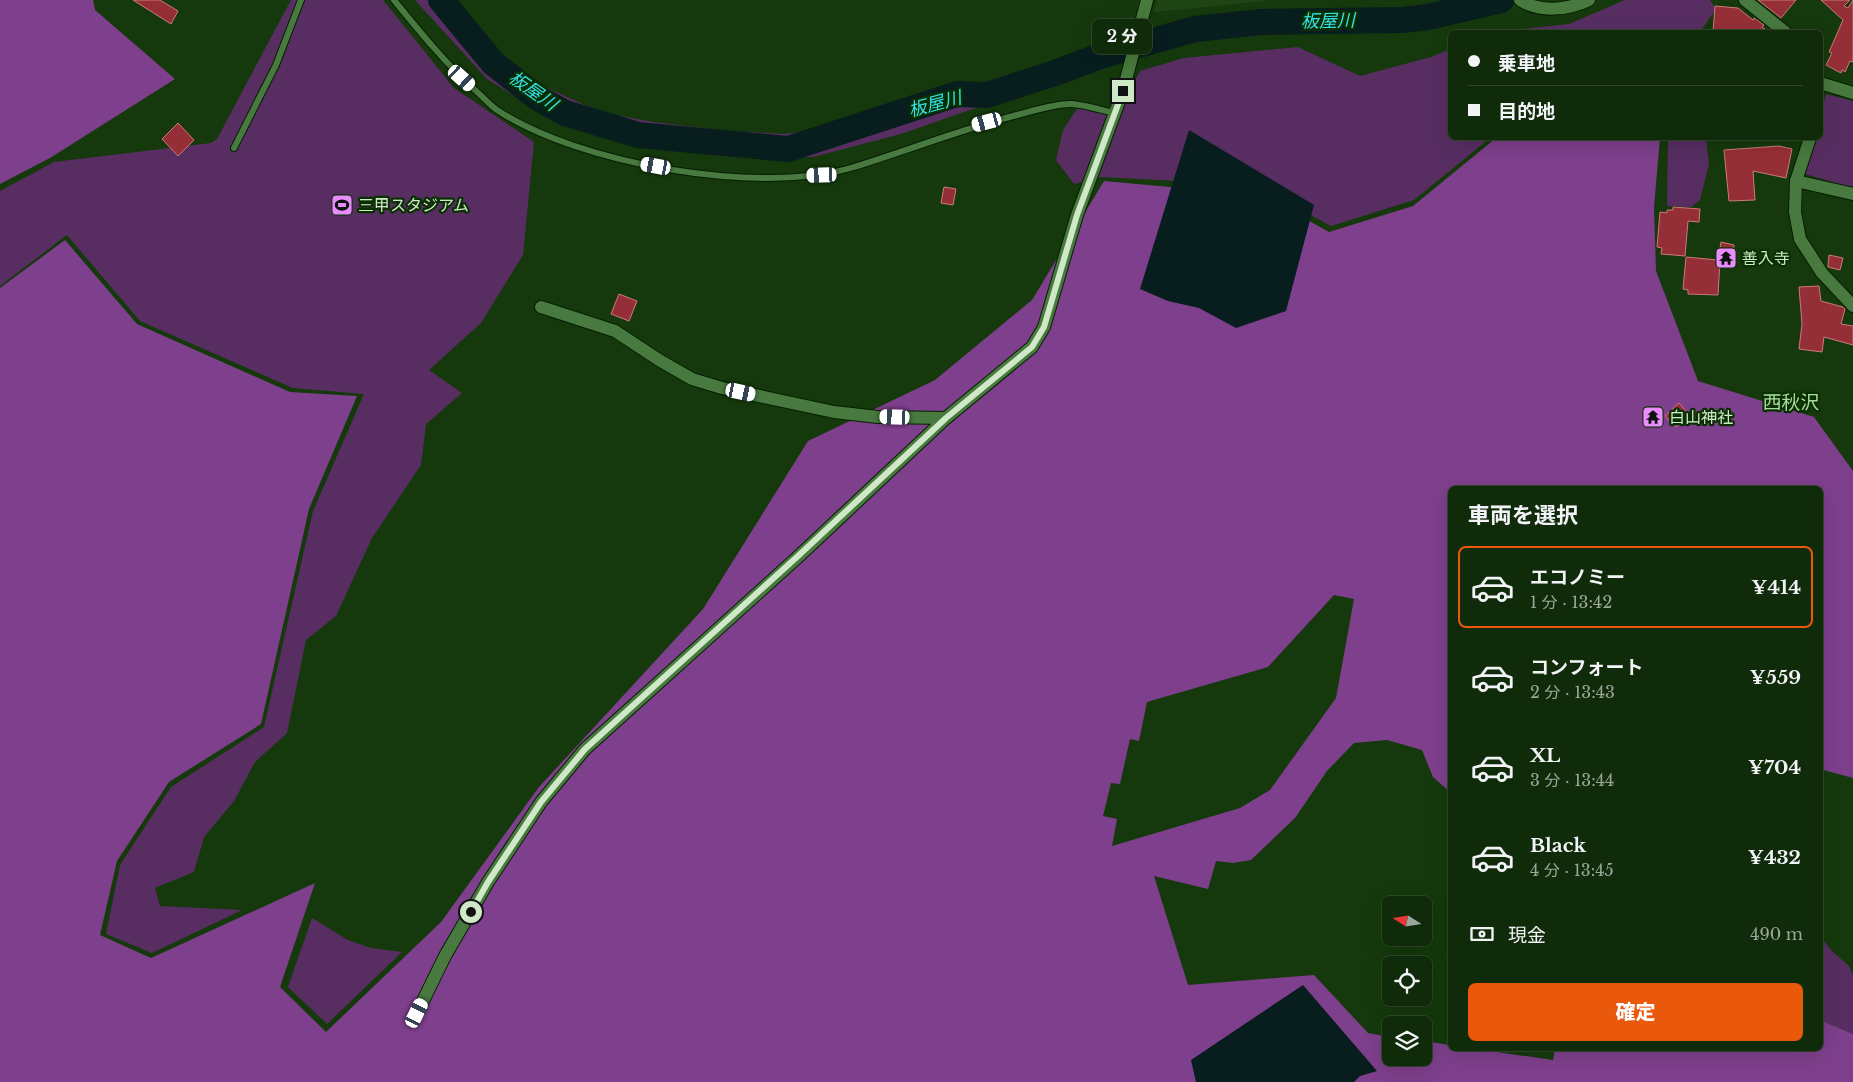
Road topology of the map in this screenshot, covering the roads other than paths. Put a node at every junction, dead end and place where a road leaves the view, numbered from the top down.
1 (301, 0) edge
2 (394, 0) edge
3 (1147, 0) edge
4 (1589, 0) edge
5 (1745, 0) edge
6 (1522, 1) edge
7 (1782, 30) edge
8 (1823, 87) edge
9 (1853, 93) edge
10 (1114, 113) junction
11 (1809, 140) edge
12 (234, 148) dead end
13 (1796, 181) junction
14 (1853, 194) edge
15 (1853, 306) edge
16 (541, 307) dead end
17 (946, 418) junction
18 (417, 1013) dead end

1 - 12 lane
2 - 10 lane
3 - 10 street
4 - 6 street
5 - 7 street
8 - 9 street
10 - 17 street
11 - 13 street
13 - 14 street
13 - 15 street
16 - 17 street
17 - 18 street

